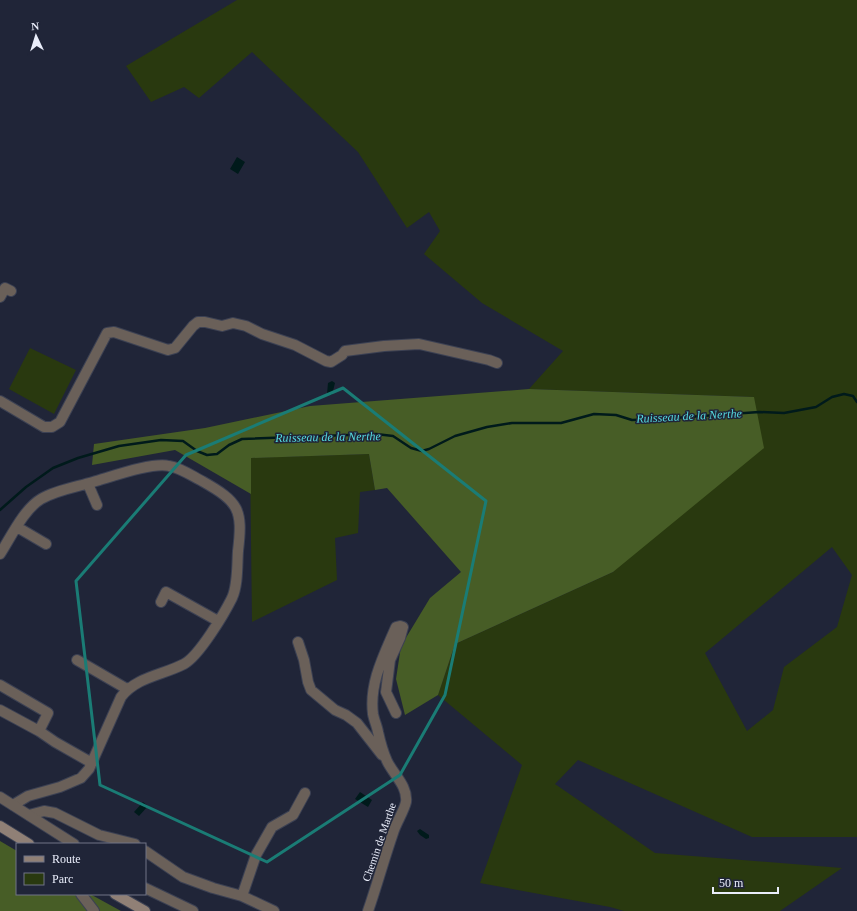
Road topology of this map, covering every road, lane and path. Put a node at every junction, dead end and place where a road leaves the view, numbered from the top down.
1 (11, 291) dead end
2 (0, 297) edge
3 (497, 363) dead end
4 (0, 401) edge
5 (88, 484) junction
6 (97, 505) dead end
7 (17, 527) junction
8 (46, 544) dead end
9 (0, 554) edge
10 (161, 602) dead end
11 (218, 621) junction
12 (298, 642) dead end
13 (77, 660) dead end
14 (0, 685) edge
15 (127, 689) junction
16 (0, 710) edge
17 (396, 713) dead end
18 (39, 730) junction
19 (387, 761) junction
20 (92, 763) junction
21 (306, 793) dead end
22 (0, 797) edge
23 (13, 805) junction
24 (29, 815) junction
25 (0, 826) edge
26 (28, 843) edge
27 (72, 843) edge
28 (130, 843) edge
29 (146, 852) edge
30 (146, 888) edge
31 (82, 895) edge
32 (117, 895) edge
33 (242, 896) junction
34 (94, 911) edge
35 (145, 911) edge
36 (193, 911) edge
37 (274, 911) edge
38 (368, 911) edge

1 - 2 street
3 - 4 street
5 - 6 street
5 - 7 street
5 - 11 street
7 - 8 street
7 - 9 street
10 - 11 street
11 - 15 street
12 - 19 street
13 - 15 street
14 - 18 street
15 - 20 street
16 - 18 street
17 - 19 street, Chemin de Marthe
18 - 20 street
19 - 38 street, Chemin de Marthe
20 - 23 street
21 - 33 street
22 - 23 street
23 - 24 street
24 - 27 street
24 - 28 street
25 - 26 main road
29 - 33 street
30 - 36 street
31 - 34 street
32 - 35 main road
33 - 37 street

